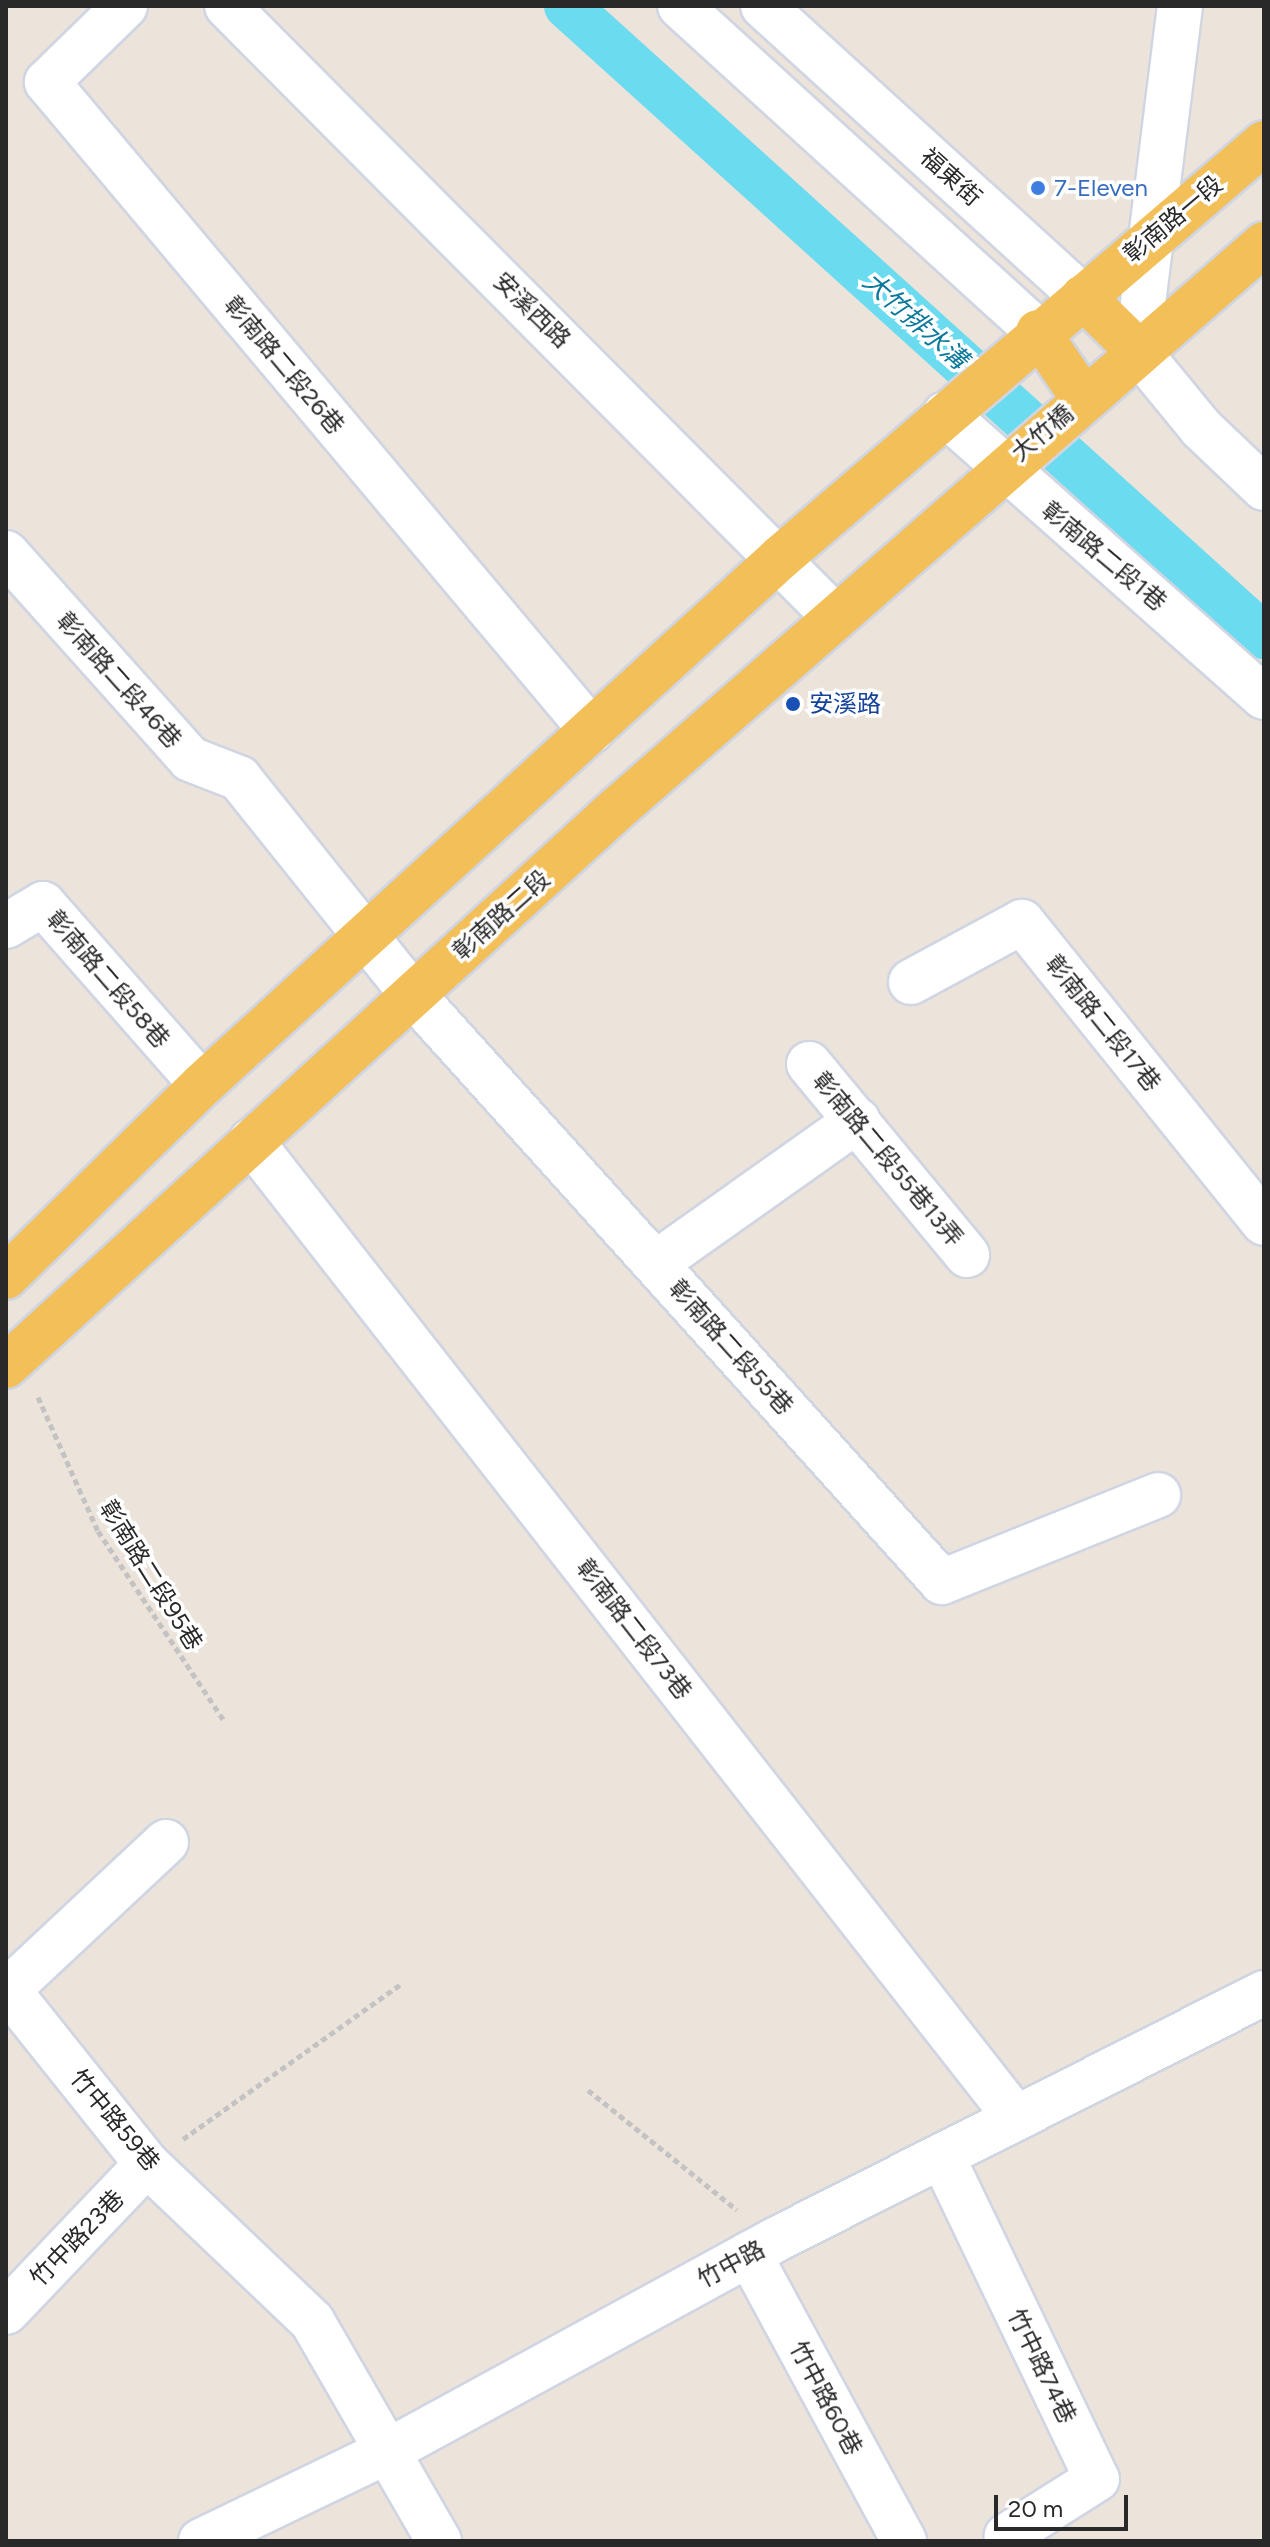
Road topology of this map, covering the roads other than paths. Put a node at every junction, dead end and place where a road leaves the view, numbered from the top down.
1 (125, 6) edge
2 (227, 6) edge
3 (680, 6) edge
4 (764, 6) edge
5 (1180, 6) edge
6 (728, 50) junction
7 (894, 125) junction
8 (1264, 143) edge
9 (855, 166) junction
10 (1153, 236) junction
11 (1264, 244) edge
12 (1083, 297) junction
13 (1038, 332) junction
14 (1137, 350) junction
15 (1083, 398) junction
16 (945, 414) junction
17 (1001, 468) junction
18 (1264, 488) edge
19 (6, 553) edge
20 (781, 557) junction
21 (835, 617) junction
22 (1264, 697) edge
23 (592, 731) junction
24 (6, 926) edge
25 (369, 935) junction
26 (911, 982) dead end
27 (413, 995) junction
28 (809, 1064) dead end
29 (202, 1085) junction
30 (858, 1120) junction
31 (251, 1141) junction
32 (1264, 1223) edge
33 (967, 1255) dead end
34 (656, 1263) junction
35 (6, 1277) edge
36 (12, 1360) edge
37 (1158, 1495) dead end
38 (166, 1842) dead end
39 (1264, 1993) edge
40 (1016, 2118) junction
41 (942, 2156) junction
42 (147, 2164) junction
43 (762, 2247) junction
44 (6, 2312) edge
45 (390, 2450) junction
46 (1007, 2536) dead end
47 (201, 2541) edge
48 (439, 2541) edge
49 (904, 2541) edge

1 - 23 street, 彰南路二段26巷
2 - 20 street, 安溪西路
3 - 6 street
4 - 6 street
4 - 7 street, 福東街
5 - 10 street
6 - 9 street
7 - 9 street
7 - 12 street, 福東街
8 - 10 main road, 彰南路一段
9 - 13 street
10 - 12 main road, 彰南路一段
10 - 14 street
11 - 14 main road
12 - 13 main road, 彰南路一段
12 - 14 main road, 福東街
13 - 15 main road
13 - 16 main road
14 - 15 main road, 大竹橋
14 - 18 street
15 - 17 main road, 大竹橋
16 - 17 street, 彰南路二段1巷
16 - 20 main road
17 - 21 main road, 彰南路二段
17 - 22 street, 彰南路二段1巷
19 - 25 street, 彰南路二段46巷
20 - 21 street, 安溪西路
20 - 23 main road
21 - 27 main road, 彰南路二段
23 - 25 main road
24 - 29 street, 彰南路二段58巷
25 - 27 street, 彰南路二段55巷
25 - 29 main road
26 - 32 street, 彰南路二段17巷
27 - 31 main road, 彰南路二段
27 - 34 street, 彰南路二段55巷
28 - 30 street, 彰南路二段55巷13弄
29 - 35 main road
30 - 33 street, 彰南路二段55巷13弄
30 - 34 street
31 - 36 main road, 彰南路二段
31 - 40 street, 彰南路二段73巷
34 - 37 street, 彰南路二段55巷
38 - 42 street, 竹中路59巷
39 - 40 street, 竹中路
40 - 41 street, 竹中路
41 - 43 street, 竹中路
41 - 46 street, 竹中路74巷
42 - 44 street, 竹中路23巷
42 - 45 street, 竹中路59巷
43 - 45 street, 竹中路
43 - 49 street, 竹中路60巷
45 - 47 street, 竹中路
45 - 48 street, 竹中路59巷

